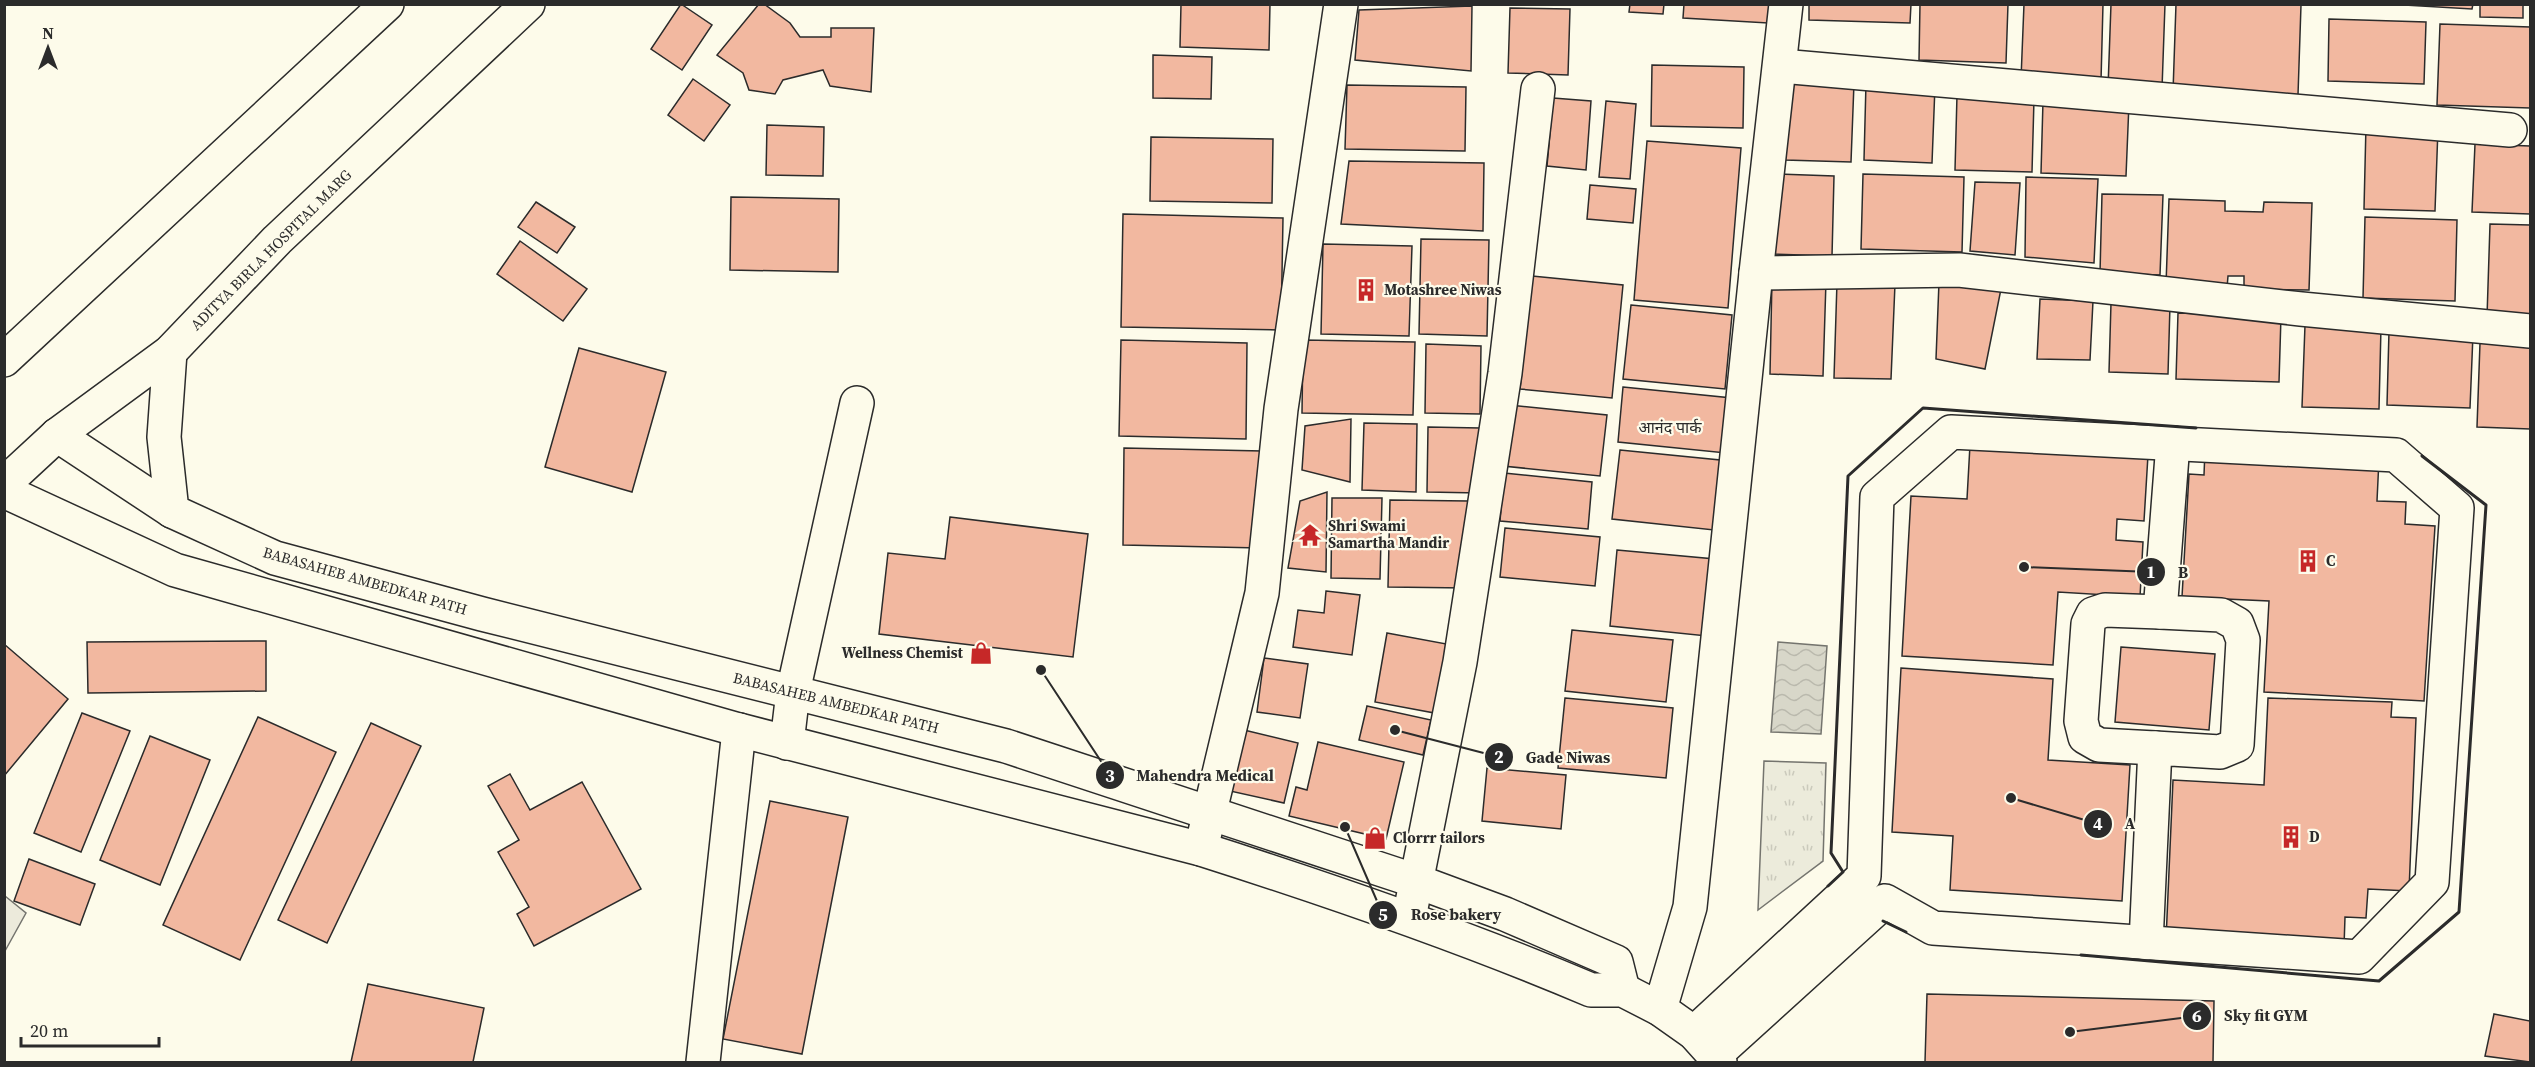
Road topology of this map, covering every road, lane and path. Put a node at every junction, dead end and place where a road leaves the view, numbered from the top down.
1 (387, 4) edge
2 (528, 4) edge
3 (1341, 4) edge
4 (1786, 4) edge
5 (1780, 66) junction
6 (1538, 89) dead end
7 (2510, 130) dead end
8 (1756, 273) junction
9 (2530, 331) edge
10 (13, 351) edge
11 (170, 352) junction
12 (857, 403) dead end
13 (57, 435) junction
14 (2173, 443) junction
15 (4, 484) edge
16 (4, 490) edge
17 (172, 511) junction
18 (2160, 612) junction
19 (793, 692) junction
20 (739, 730) junction
21 (787, 743) junction
22 (2155, 748) junction
23 (1210, 812) junction
24 (1201, 849) junction
25 (1416, 881) junction
26 (1409, 918) junction
27 (2146, 943) junction
28 (1623, 990) junction
29 (1660, 1009) junction
30 (1709, 1050) edge
31 (703, 1062) edge

1 - 10 street
2 - 11 street, ADITYA BIRLA HOSPITAL MARG
3 - 23 street
4 - 5 street
5 - 7 street
5 - 8 street
6 - 25 street
8 - 9 street
8 - 29 street
11 - 13 street, ADITYA BIRLA HOSPITAL MARG
11 - 17 street
12 - 19 street
13 - 15 street, ADITYA BIRLA HOSPITAL MARG
13 - 17 street, BABASAHEB AMBEDKAR PATH
14 - 18 street
14 - 27 street
14 - 30 street
16 - 20 street
17 - 19 street, BABASAHEB AMBEDKAR PATH
18 - 22 street
18 - 22 street
19 - 21 street
19 - 23 street, BABASAHEB AMBEDKAR PATH
20 - 21 street
20 - 31 street
21 - 24 street
22 - 27 street
23 - 24 street
23 - 25 street, BABASAHEB AMBEDKAR PATH
24 - 26 street
25 - 26 street
25 - 28 street, BABASAHEB AMBEDKAR PATH
26 - 28 street
27 - 30 street
28 - 29 street
29 - 30 street

